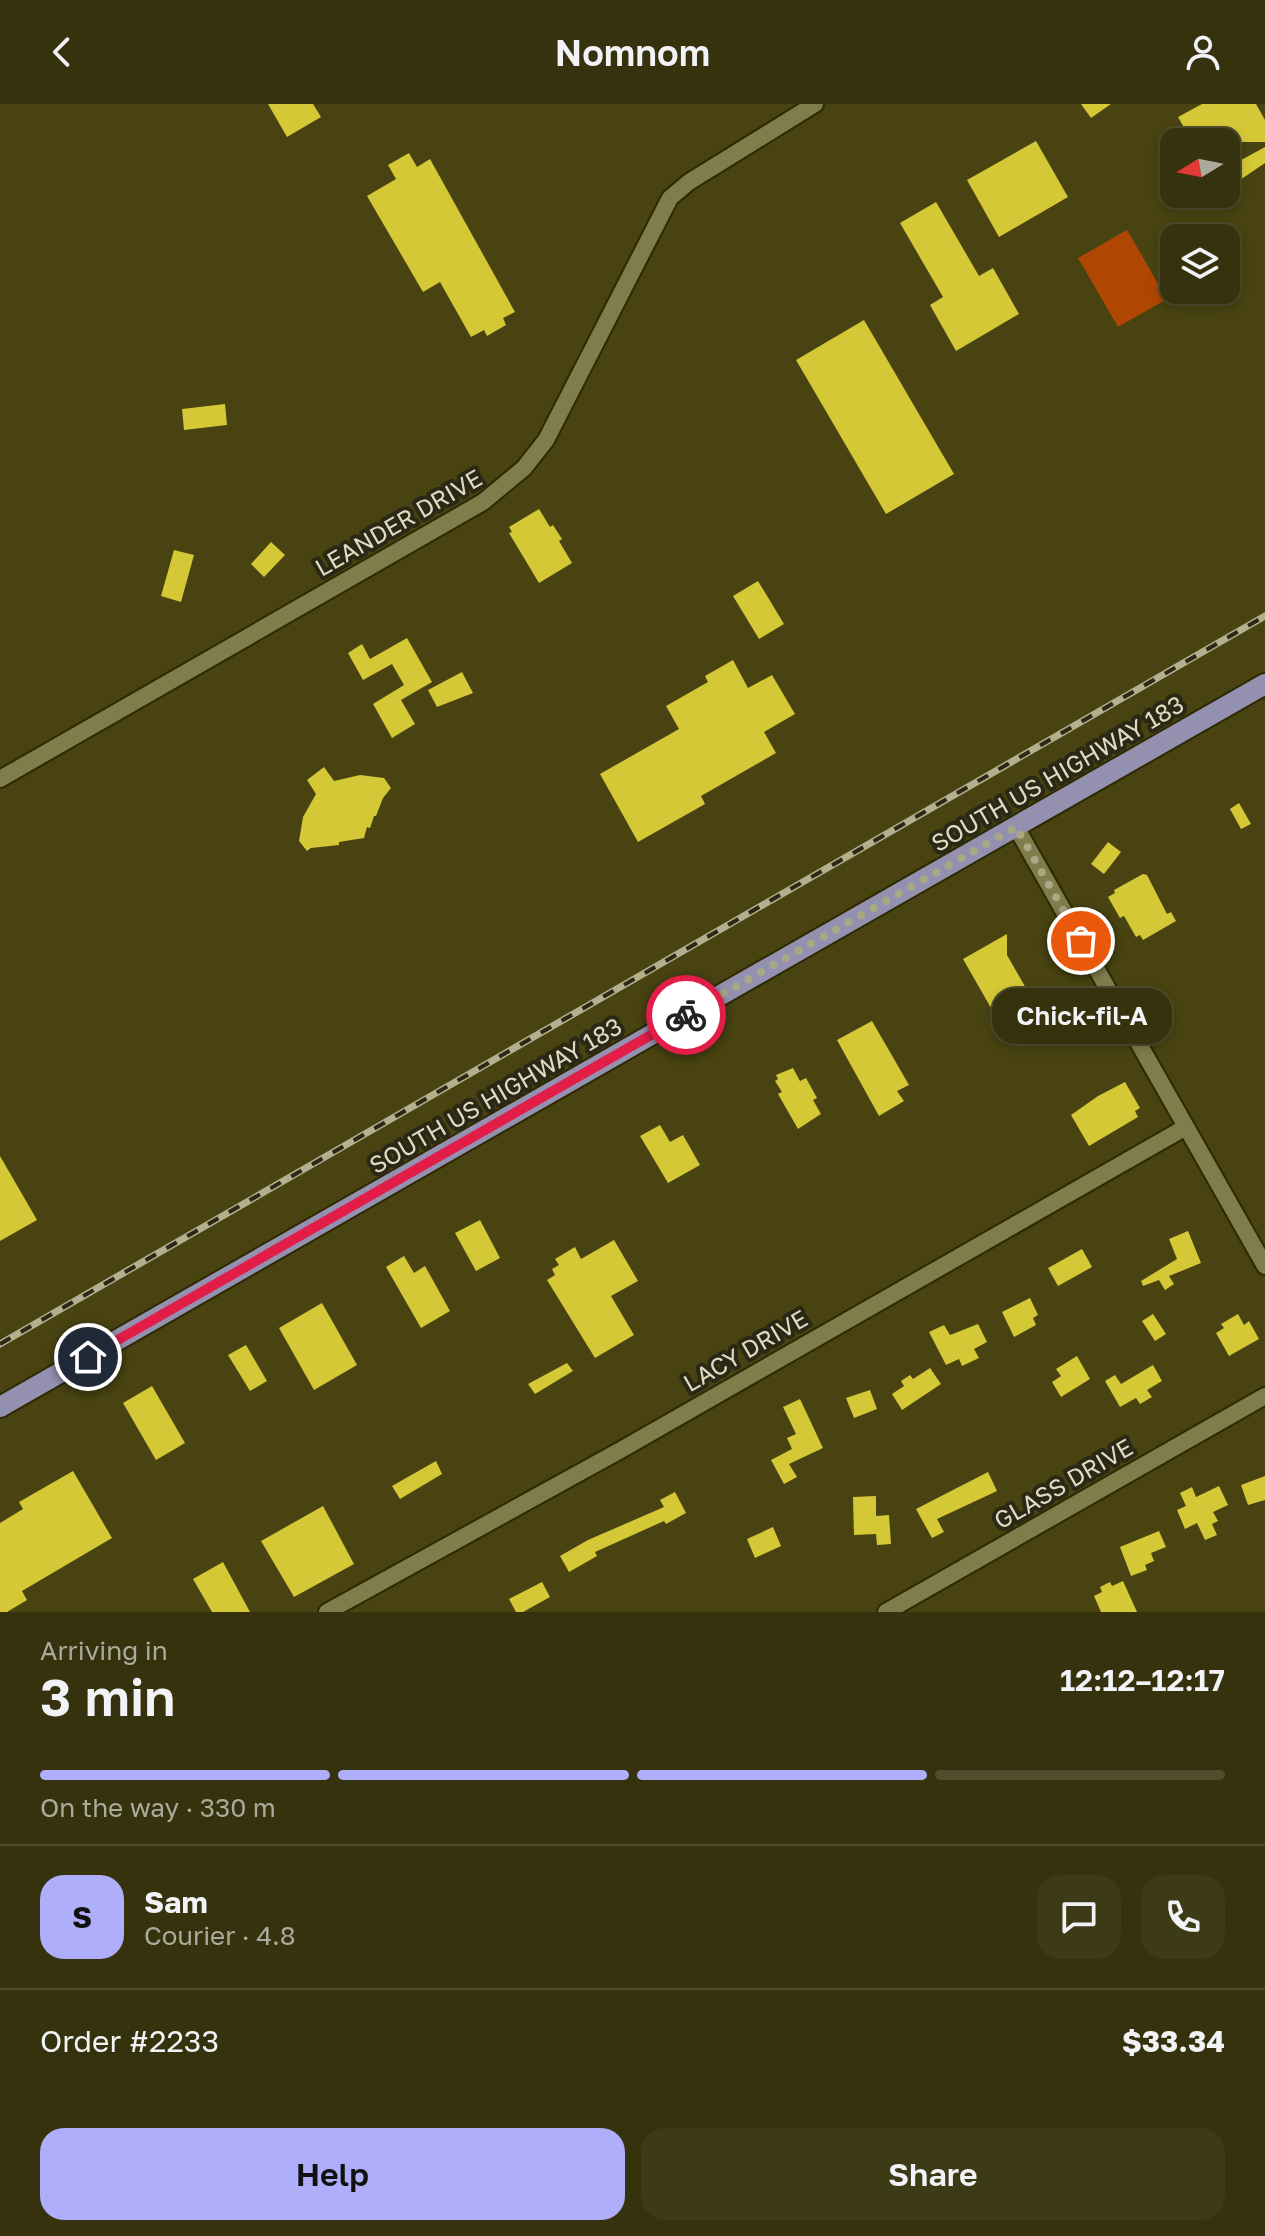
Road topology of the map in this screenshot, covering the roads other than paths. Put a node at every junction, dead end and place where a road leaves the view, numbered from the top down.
1 (815, 104) edge
2 (1265, 684) edge
3 (0, 779) edge
4 (1016, 827) junction
5 (1186, 1127) junction
6 (1265, 1266) edge
7 (1265, 1396) edge
8 (0, 1407) edge
9 (327, 1612) edge
10 (886, 1612) edge

1 - 3 street, LEANDER DRIVE
2 - 4 main road, SOUTH US HIGHWAY 183
4 - 5 street
4 - 8 main road, SOUTH US HIGHWAY 183
5 - 6 street
5 - 9 street, LACY DRIVE
7 - 10 street, GLASS DRIVE

